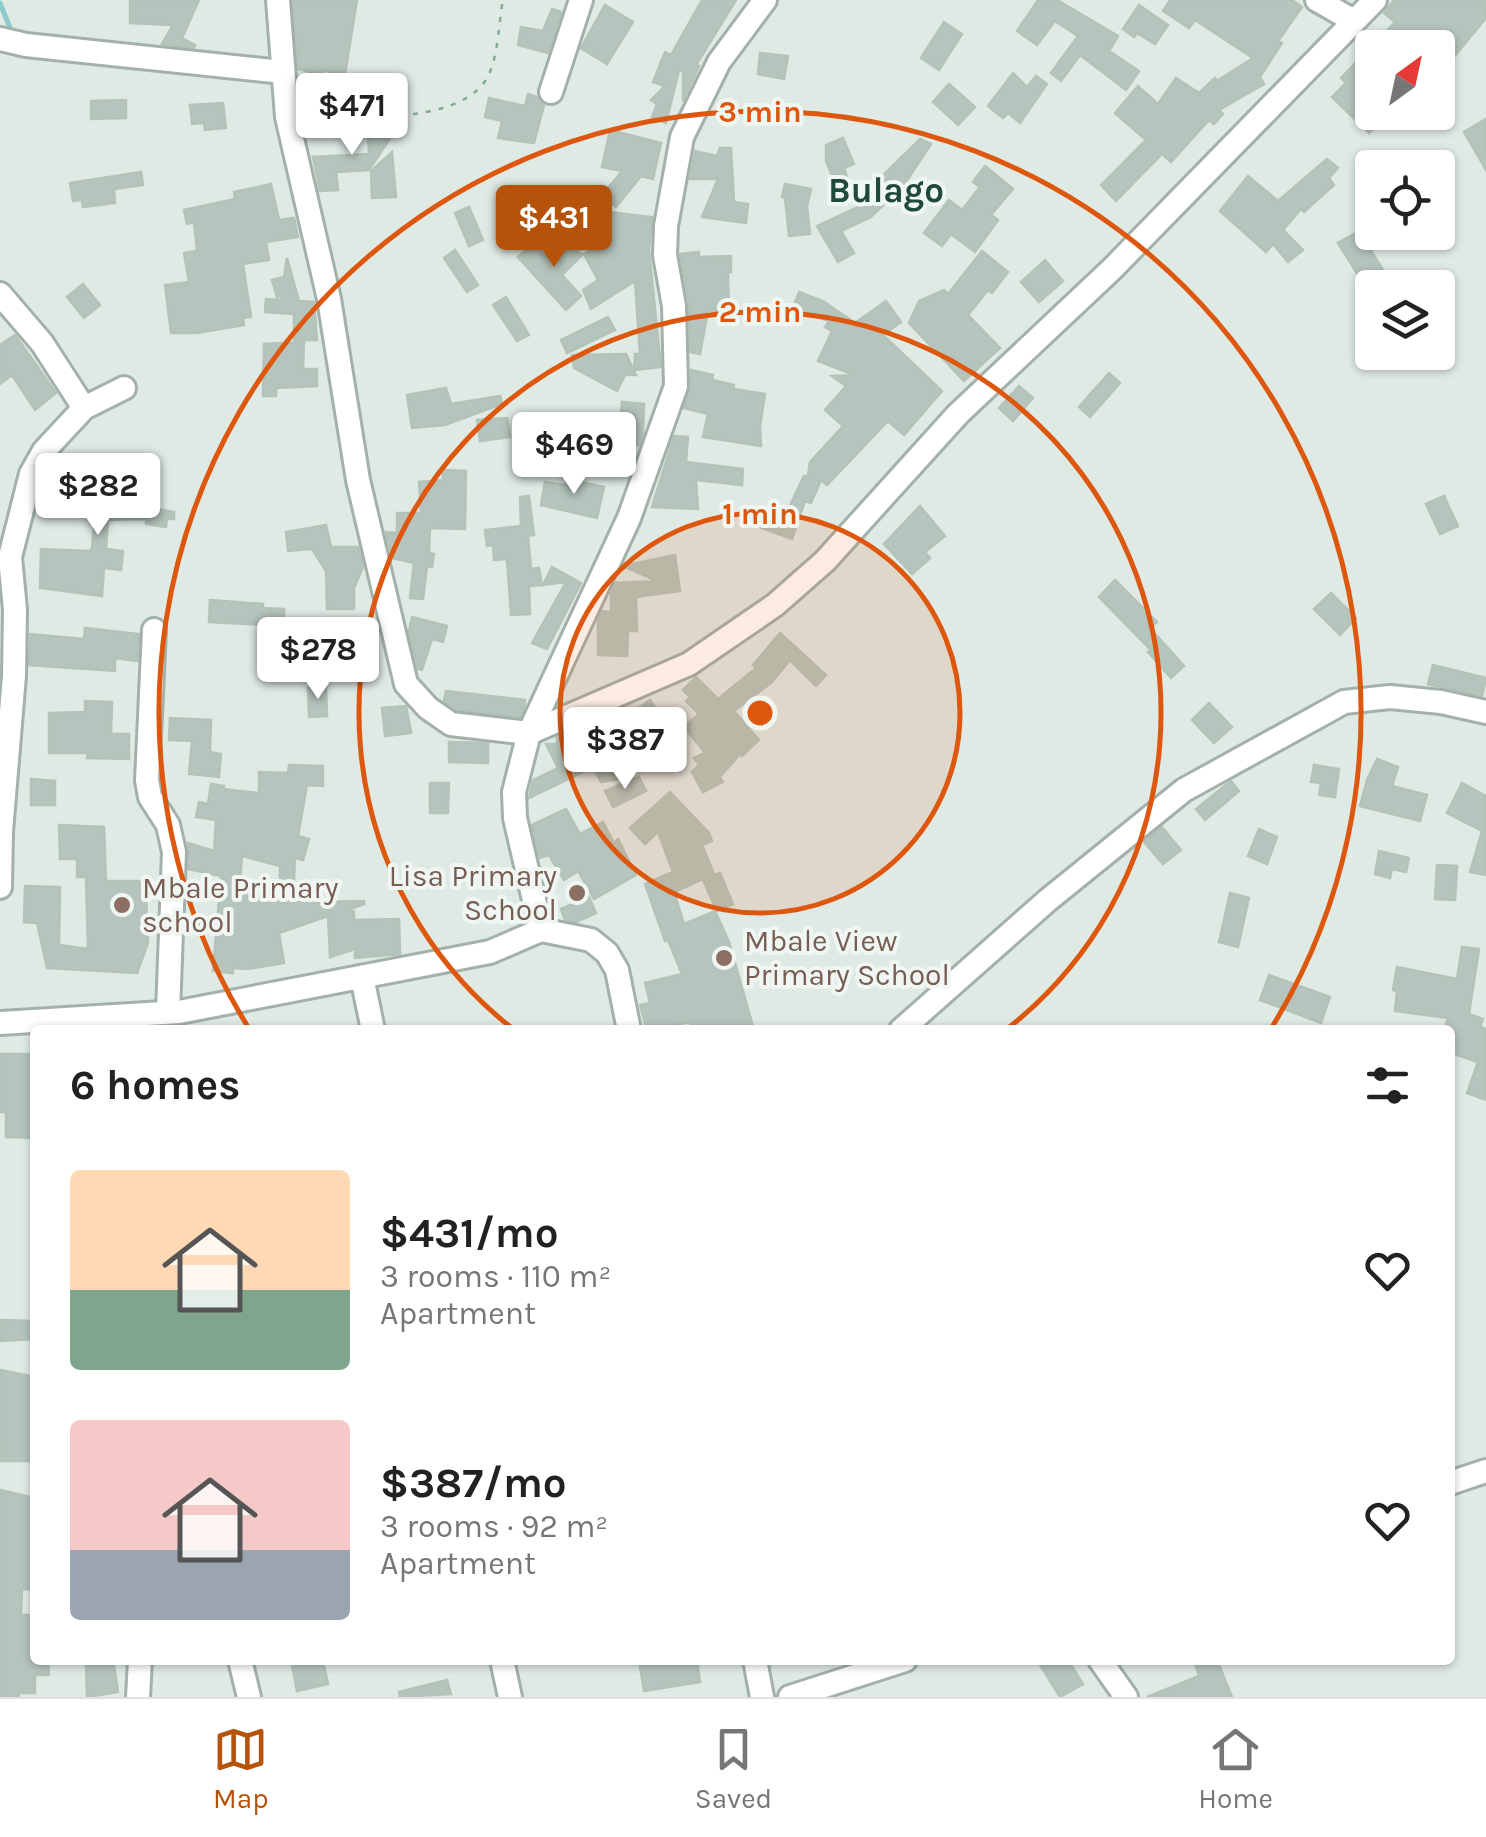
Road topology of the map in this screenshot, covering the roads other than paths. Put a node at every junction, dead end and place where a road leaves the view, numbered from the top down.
1 (278, 0) edge
2 (581, 0) edge
3 (765, 0) edge
4 (1317, 0) edge
5 (1374, 0) edge
6 (1354, 21) junction
7 (0, 39) edge
8 (282, 72) junction
9 (551, 92) dead end
10 (0, 294) edge
11 (124, 388) dead end
12 (84, 408) junction
13 (7, 610) edge
14 (154, 630) dead end
15 (1486, 712) edge
16 (530, 733) junction
17 (0, 887) edge
18 (540, 930) junction
19 (362, 976) junction
20 (168, 1012) junction
21 (0, 1023) edge
22 (143, 1023) edge
23 (372, 1025) edge
24 (628, 1025) edge
25 (907, 1025) edge
26 (1486, 1471) edge
27 (1455, 1480) edge
28 (140, 1665) edge
29 (241, 1665) edge
30 (503, 1665) edge
31 (756, 1665) edge
32 (889, 1665) edge
33 (1104, 1665) edge
34 (138, 1697) edge
35 (249, 1697) edge
36 (510, 1697) edge
37 (762, 1697) edge
38 (790, 1697) edge
39 (1126, 1697) edge

1 - 8 street
2 - 9 street
3 - 16 street
4 - 6 street
5 - 6 street
6 - 16 street
7 - 8 street
8 - 16 street
10 - 12 street
11 - 12 street
12 - 13 street
13 - 17 street
14 - 20 street
15 - 25 street
16 - 18 street
18 - 19 street
18 - 24 street
19 - 20 street
19 - 23 street
20 - 22 street
21 - 22 street
26 - 27 street
28 - 34 street
29 - 35 street
30 - 36 street
31 - 37 street
32 - 38 street
33 - 39 street

